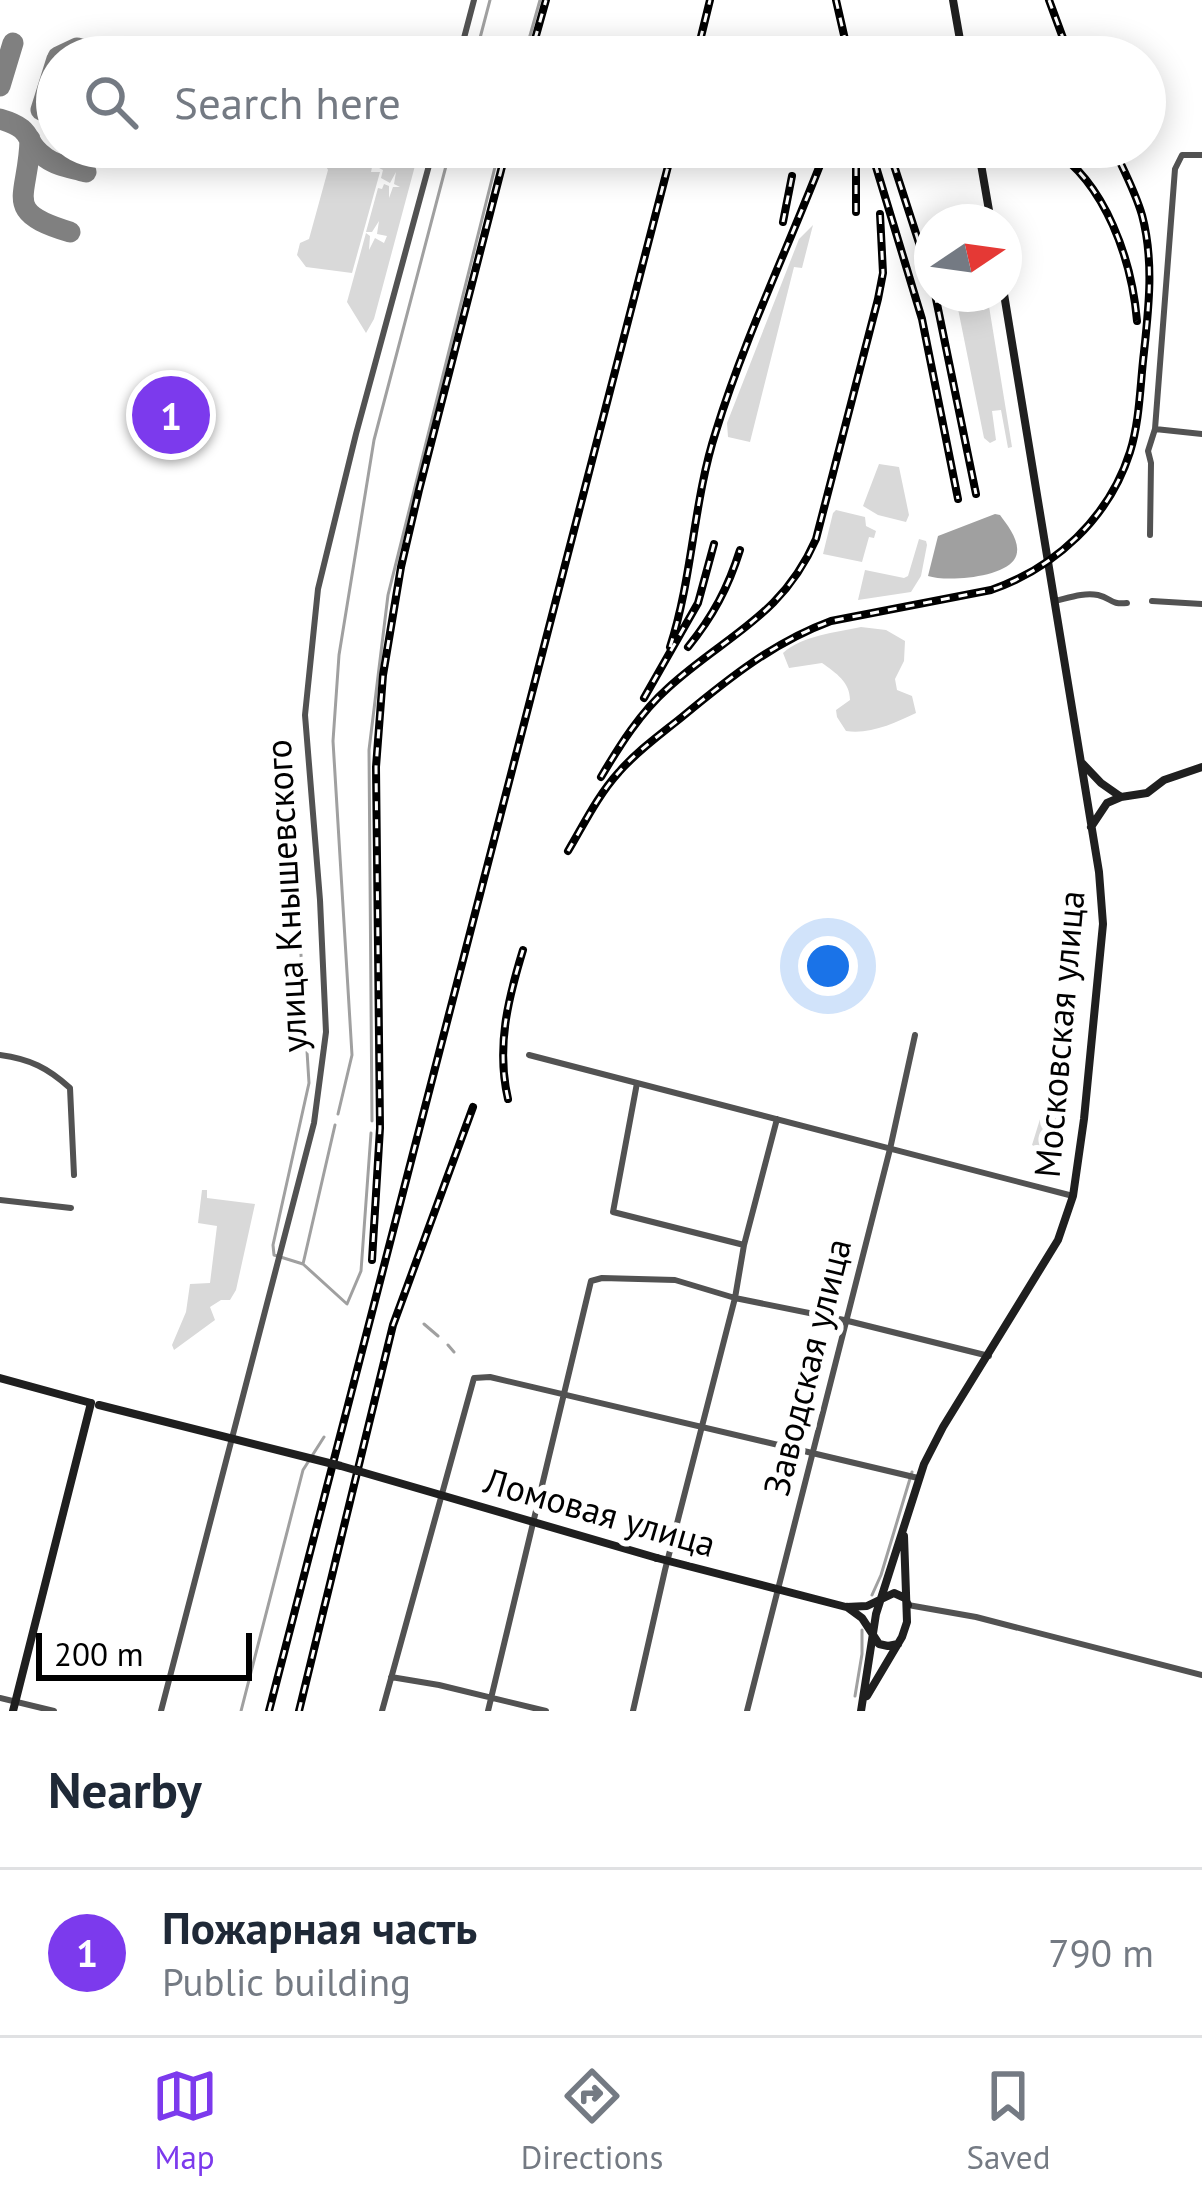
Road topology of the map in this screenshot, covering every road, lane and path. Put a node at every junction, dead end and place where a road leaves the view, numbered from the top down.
1 (475, 0) edge
2 (953, 0) edge
3 (465, 36) edge
4 (959, 36) edge
5 (1202, 155) edge
6 (428, 168) edge
7 (982, 168) edge
8 (988, 204) edge
9 (1007, 312) edge
10 (1155, 429) junction
11 (1202, 434) edge
12 (1150, 535) dead end
13 (1055, 601) junction
14 (1152, 601) dead end
15 (1127, 604) dead end
16 (1202, 604) edge
17 (1080, 761) junction
18 (1202, 766) edge
19 (1101, 784) junction
20 (1084, 789) junction
21 (1121, 797) junction
22 (1091, 829) junction
23 (915, 1035) dead end
24 (0, 1055) edge
25 (530, 1055) dead end
26 (637, 1083) junction
27 (777, 1119) junction
28 (890, 1148) junction
29 (74, 1174) dead end
30 (1073, 1196) junction
31 (0, 1200) edge
32 (71, 1208) dead end
33 (744, 1245) junction
34 (735, 1298) junction
35 (844, 1320) junction
36 (988, 1356) junction
37 (0, 1378) edge
38 (563, 1394) junction
39 (95, 1404) junction
40 (703, 1427) junction
41 (814, 1453) junction
42 (918, 1478) junction
43 (904, 1527) junction
44 (662, 1559) junction
45 (779, 1591) junction
46 (881, 1598) junction
47 (908, 1605) junction
48 (846, 1606) junction
49 (872, 1636) junction
50 (898, 1643) junction
51 (1202, 1675) edge
52 (390, 1677) junction
53 (0, 1698) edge
54 (491, 1699) junction
55 (14, 1706) edge
56 (862, 1707) edge
57 (54, 1711) edge
58 (161, 1711) edge
59 (382, 1711) edge
60 (488, 1711) edge
61 (546, 1711) edge
62 (633, 1711) edge
63 (747, 1711) edge

1 - 3 street
2 - 4 street
5 - 10 street
6 - 58 street, улица Кнышевского
7 - 8 street
9 - 13 street, Московская улица
10 - 11 street
10 - 12 street
13 - 15 street
13 - 17 street, Московская улица
14 - 16 street
17 - 19 street
17 - 20 street, Московская улица
18 - 21 street
19 - 20 street
19 - 21 street
20 - 22 street, Московская улица
21 - 22 street
22 - 30 street, Московская улица
23 - 28 street, Заводская улица
24 - 29 street
25 - 26 street
26 - 27 street
26 - 33 street
27 - 28 street
27 - 33 street
28 - 30 street
28 - 35 street, Заводская улица
30 - 36 street, Московская улица
31 - 32 street
33 - 34 street
34 - 35 street
34 - 38 street
34 - 40 street
35 - 36 street
35 - 41 street, Заводская улица
36 - 42 street, Московская улица
37 - 39 street, Ломовая улица
38 - 40 street
38 - 52 street
38 - 54 street
39 - 44 street, Ломовая улица, bridge
39 - 55 street
40 - 41 street
40 - 44 street
41 - 42 street
41 - 45 street, Заводская улица
42 - 43 street, Московская улица
43 - 46 street, Московская улица
43 - 47 street, Московская улица
44 - 45 street, Ломовая улица
44 - 62 street
45 - 48 street, Ломовая улица
45 - 63 street, Заводская улица
46 - 47 street
46 - 48 street
46 - 49 street, Московская улица
47 - 50 street, Московская улица
47 - 51 street
48 - 49 street
49 - 50 street
49 - 56 street, Московская улица
50 - 56 street, Московская улица
52 - 54 street
52 - 59 street
53 - 55 street
54 - 60 street
54 - 61 street
55 - 57 street

